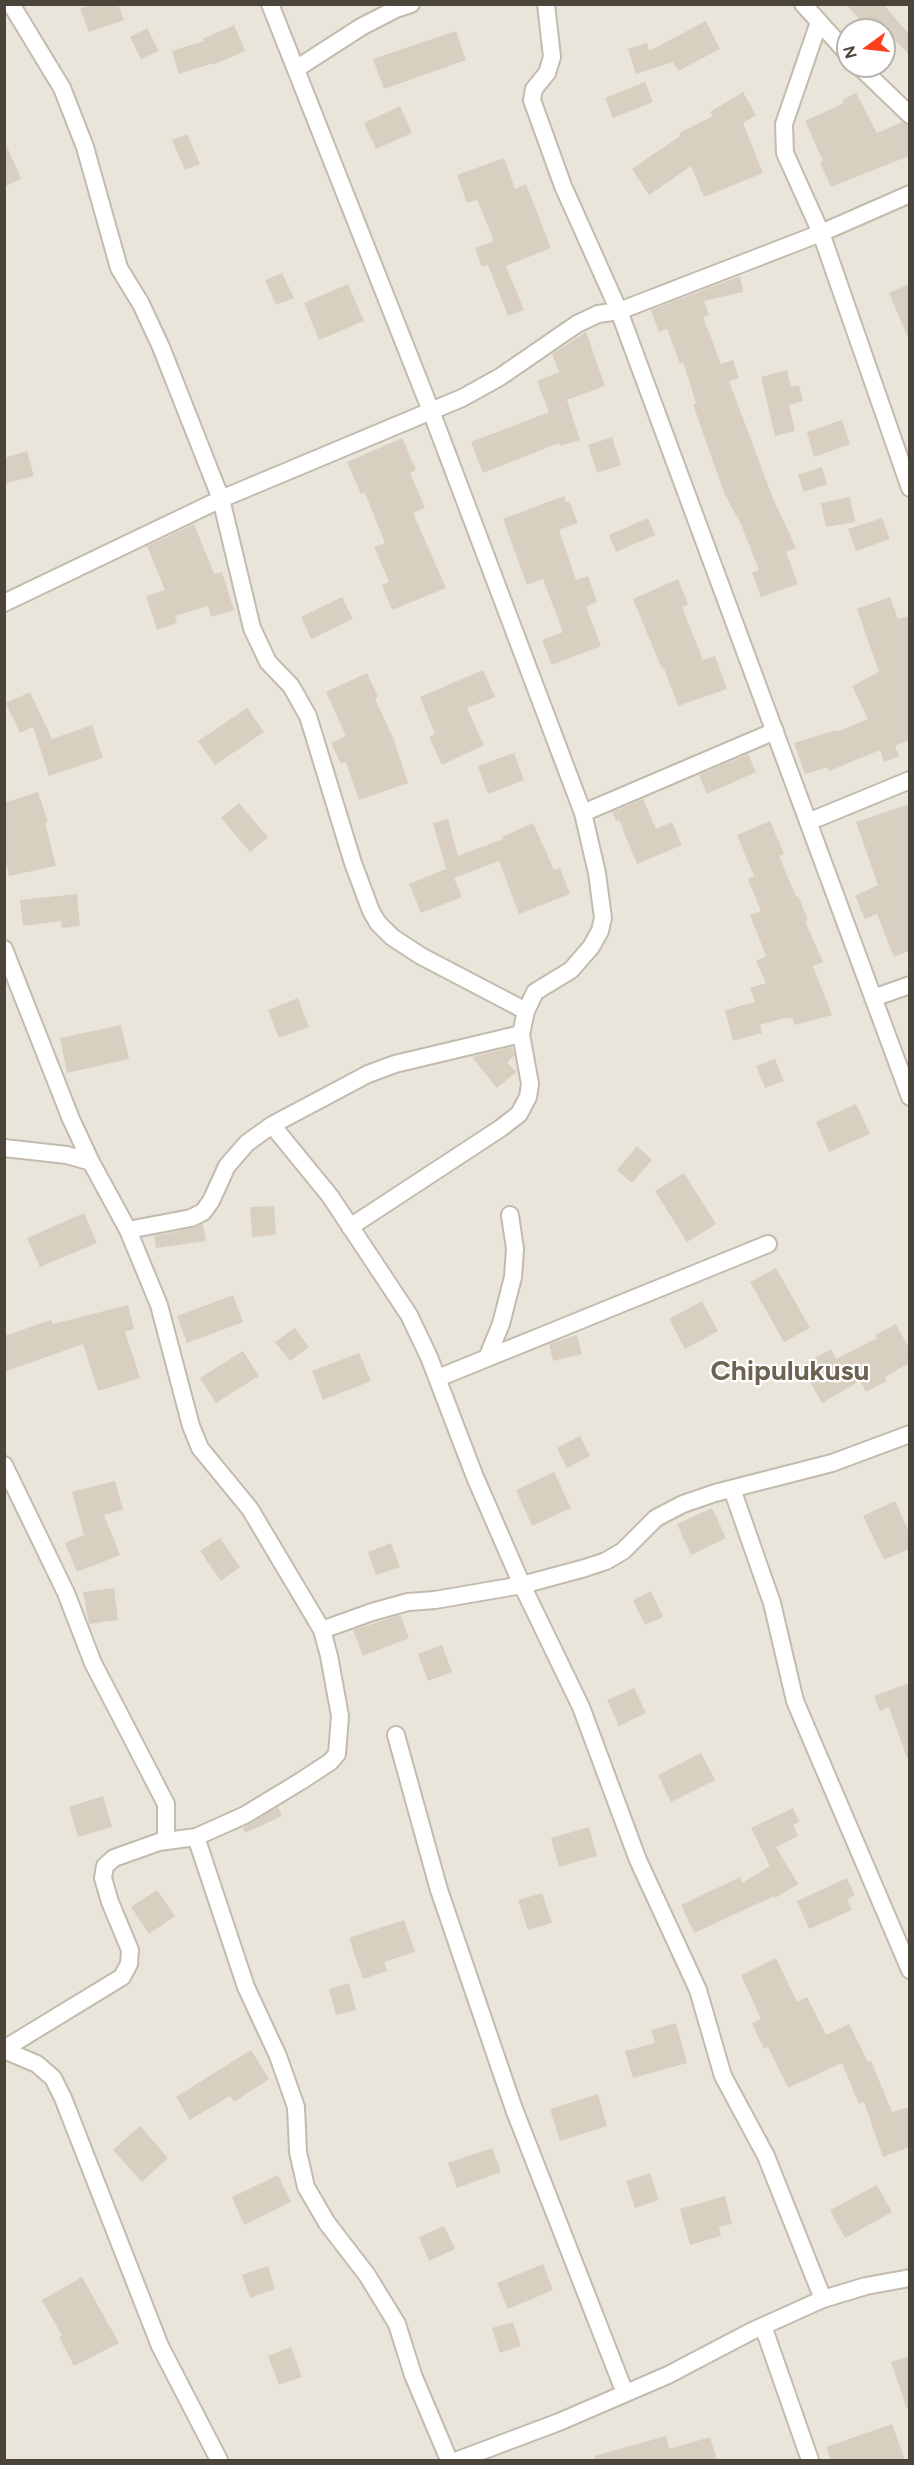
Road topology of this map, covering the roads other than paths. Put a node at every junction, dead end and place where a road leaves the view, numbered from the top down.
1 (11, 4) edge
2 (270, 4) edge
3 (411, 4) edge
4 (546, 4) edge
5 (802, 4) edge
6 (819, 22) junction
7 (836, 41) edge
8 (296, 69) junction
9 (871, 78) edge
10 (909, 115) edge
11 (909, 194) edge
12 (821, 233) junction
13 (620, 311) junction
14 (430, 411) junction
15 (909, 488) edge
16 (221, 499) junction
17 (4, 603) edge
18 (775, 731) junction
19 (909, 780) edge
20 (583, 813) junction
21 (808, 822) junction
22 (4, 949) edge
23 (909, 985) edge
24 (873, 998) junction
25 (526, 1011) junction
26 (521, 1034) junction
27 (909, 1097) edge
28 (272, 1125) junction
29 (4, 1148) edge
30 (91, 1162) junction
31 (510, 1215) dead end
32 (350, 1227) junction
33 (128, 1230) junction
34 (768, 1244) dead end
35 (487, 1358) junction
36 (438, 1378) junction
37 (909, 1434) edge
38 (4, 1465) edge
39 (732, 1489) junction
40 (522, 1585) junction
41 (322, 1630) junction
42 (396, 1736) dead end
43 (196, 1838) junction
44 (166, 1840) junction
45 (909, 1970) edge
46 (4, 2049) edge
47 (909, 2278) edge
48 (823, 2299) junction
49 (763, 2326) junction
50 (625, 2393) junction
51 (485, 2456) edge
52 (219, 2460) edge
53 (449, 2460) edge
54 (458, 2460) edge
55 (810, 2460) edge

1 - 16 street
2 - 8 street
3 - 8 street
4 - 13 street
5 - 6 street
6 - 7 street
6 - 12 street
8 - 14 street
9 - 10 street
11 - 12 street
12 - 13 street
12 - 15 street
13 - 14 street
13 - 18 street
14 - 16 street
14 - 20 street
16 - 17 street
16 - 25 street
18 - 20 street
18 - 21 street
19 - 21 street
20 - 25 street
21 - 24 street
22 - 30 street
23 - 24 street
24 - 27 street
25 - 26 street
26 - 28 street
26 - 32 street
28 - 32 street
28 - 33 street
29 - 30 street
30 - 33 street
31 - 35 street
32 - 36 street
33 - 41 street
34 - 35 street
35 - 36 street
36 - 40 street
37 - 39 street
38 - 44 street
39 - 40 street
39 - 45 street
40 - 41 street
40 - 48 street
41 - 43 street
42 - 50 street
43 - 44 street
43 - 53 street
44 - 46 street
46 - 52 street
47 - 48 street
48 - 49 street
49 - 50 street
49 - 55 street
50 - 51 street
51 - 54 street

